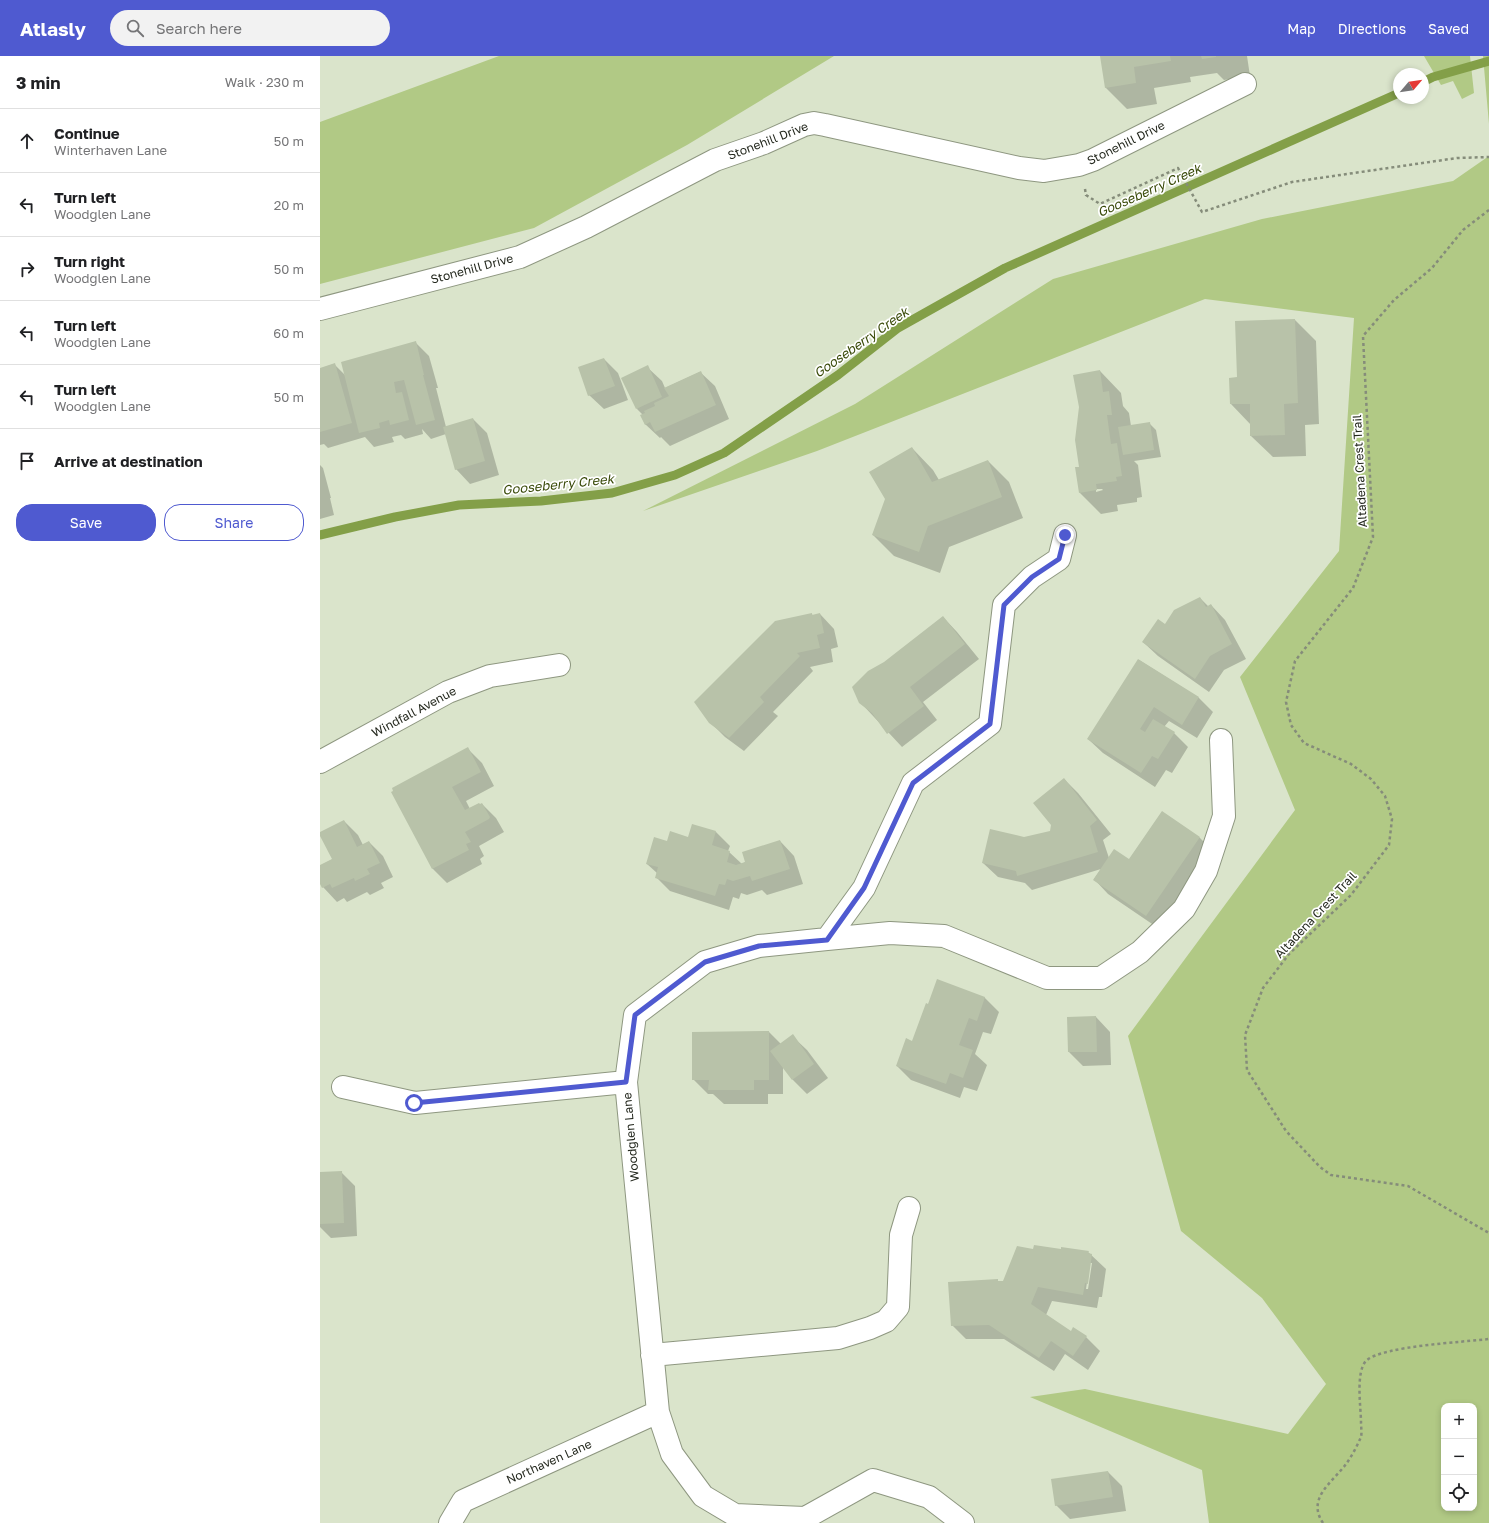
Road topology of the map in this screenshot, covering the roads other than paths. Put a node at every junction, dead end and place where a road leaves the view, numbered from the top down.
1 (1245, 84) dead end
2 (320, 309) edge
3 (1065, 535) dead end
4 (559, 665) dead end
5 (1221, 740) dead end
6 (320, 762) edge
7 (827, 940) junction
8 (626, 1082) junction
9 (343, 1086) dead end
10 (909, 1208) dead end
11 (652, 1355) junction
12 (658, 1412) junction
13 (450, 1523) edge
14 (963, 1523) edge

1 - 2 street, Stonehill Drive
3 - 7 street
4 - 6 street, Windfall Avenue
5 - 7 street, Woodglen Lane
7 - 8 street, Woodglen Lane
8 - 9 street
8 - 11 street, Woodglen Lane
10 - 11 street
11 - 12 street, Woodglen Lane
12 - 13 street, Northaven Lane
12 - 14 street, Woodglen Lane

